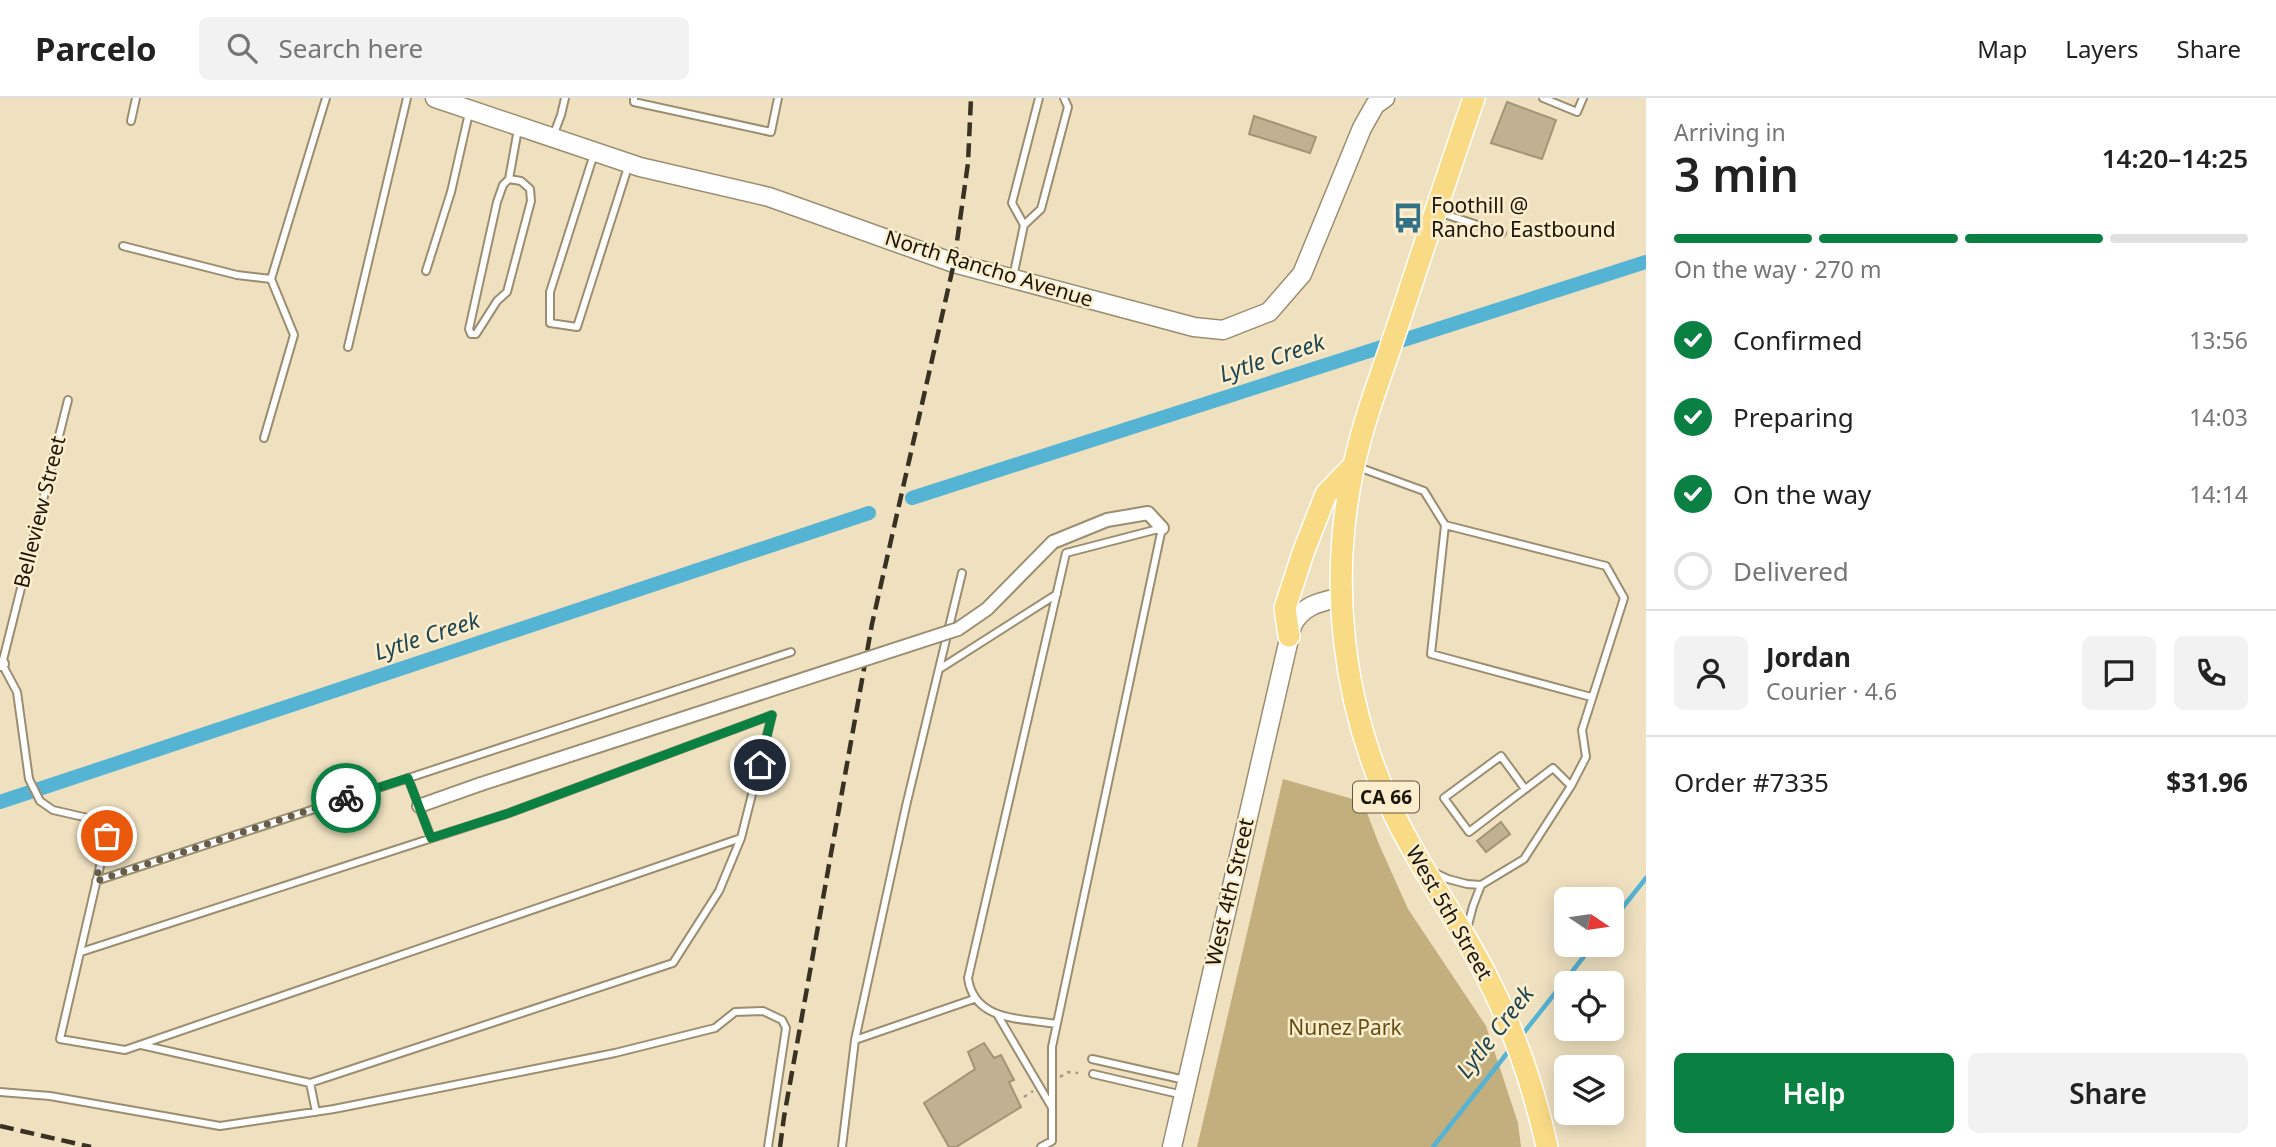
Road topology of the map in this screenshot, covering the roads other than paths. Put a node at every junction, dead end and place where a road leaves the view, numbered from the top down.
1 (136, 98) edge
2 (326, 98) edge
3 (407, 98) edge
4 (435, 98) edge
5 (565, 98) edge
6 (634, 98) edge
7 (778, 98) edge
8 (1039, 98) edge
9 (1064, 98) edge
10 (1385, 98) edge
11 (1474, 98) edge
12 (1542, 98) edge
13 (1583, 98) edge
14 (470, 111) junction
15 (131, 121) dead end
16 (519, 127) junction
17 (561, 146) junction
18 (594, 152) junction
19 (629, 163) junction
20 (509, 179) junction
21 (1436, 211) junction
22 (1024, 225) junction
23 (1502, 233) dead end
24 (123, 246) dead end
25 (426, 271) dead end
26 (1012, 278) junction
27 (271, 279) junction
28 (348, 347) dead end
29 (68, 400) dead end
30 (264, 438) dead end
31 (1354, 465) junction
32 (1445, 525) junction
33 (1162, 528) junction
34 (962, 573) dead end
35 (1057, 594) junction
36 (1342, 597) junction
37 (1289, 636) junction
38 (791, 652) dead end
39 (1, 664) edge
40 (941, 668) junction
41 (1591, 697) junction
42 (408, 778) junction
43 (1571, 786) junction
44 (1525, 789) junction
45 (419, 807) junction
46 (431, 838) junction
47 (741, 838) junction
48 (1420, 865) junction
49 (96, 881) junction
50 (1481, 885) junction
51 (1464, 939) junction
52 (81, 952) junction
53 (974, 999) junction
54 (997, 1014) junction
55 (1057, 1024) junction
56 (855, 1040) junction
57 (139, 1044) junction
58 (1092, 1059) dead end
59 (1093, 1074) dead end
60 (310, 1083) junction
61 (1185, 1087) junction
62 (0, 1091) edge
63 (1052, 1108) junction
64 (316, 1112) junction
65 (768, 1147) edge
66 (842, 1147) edge
67 (1041, 1147) edge
68 (1172, 1147) edge
69 (1547, 1147) edge

1 - 15 lane
2 - 27 lane
3 - 28 lane
4 - 14 street, North Rancho Avenue
5 - 17 lane
6 - 7 lane
8 - 22 lane
9 - 22 lane
10 - 26 street, North Rancho Avenue
11 - 21 main road, CA 66
12 - 13 lane
14 - 16 street, North Rancho Avenue
14 - 25 lane
16 - 17 street, North Rancho Avenue
16 - 20 lane
17 - 18 street, North Rancho Avenue
18 - 19 street, North Rancho Avenue
18 - 19 lane
19 - 26 street, North Rancho Avenue
20 - 20 lane
21 - 23 lane
21 - 31 main road, CA 66
22 - 26 lane
24 - 27 lane
27 - 30 lane
29 - 39 lane, Belleview Street
31 - 32 lane
31 - 36 main road, CA 66
31 - 37 main road
32 - 41 lane
32 - 41 lane
33 - 35 lane
33 - 45 street, bridge
33 - 55 lane
34 - 40 lane
35 - 40 lane
35 - 53 lane
36 - 37 street, West 4th Street
36 - 48 main road, West 5th Street / CA 66
37 - 61 street, West 4th Street
38 - 42 lane
39 - 49 lane
40 - 56 lane
41 - 43 lane
42 - 45 lane
42 - 49 lane
43 - 44 lane
43 - 50 lane
44 - 44 lane
45 - 46 lane
46 - 47 lane
46 - 52 lane
47 - 57 lane
47 - 60 lane
48 - 50 lane
48 - 51 main road, West 5th Street / CA 66
49 - 52 lane
50 - 51 lane
51 - 69 main road, West 5th Street / CA 66
52 - 57 lane
53 - 54 lane
53 - 56 lane
54 - 55 lane
54 - 63 lane
55 - 63 lane
56 - 66 lane
57 - 60 lane
58 - 61 lane
59 - 61 lane
60 - 64 lane
61 - 68 street, West 4th Street
62 - 64 lane
63 - 67 lane
64 - 65 lane

